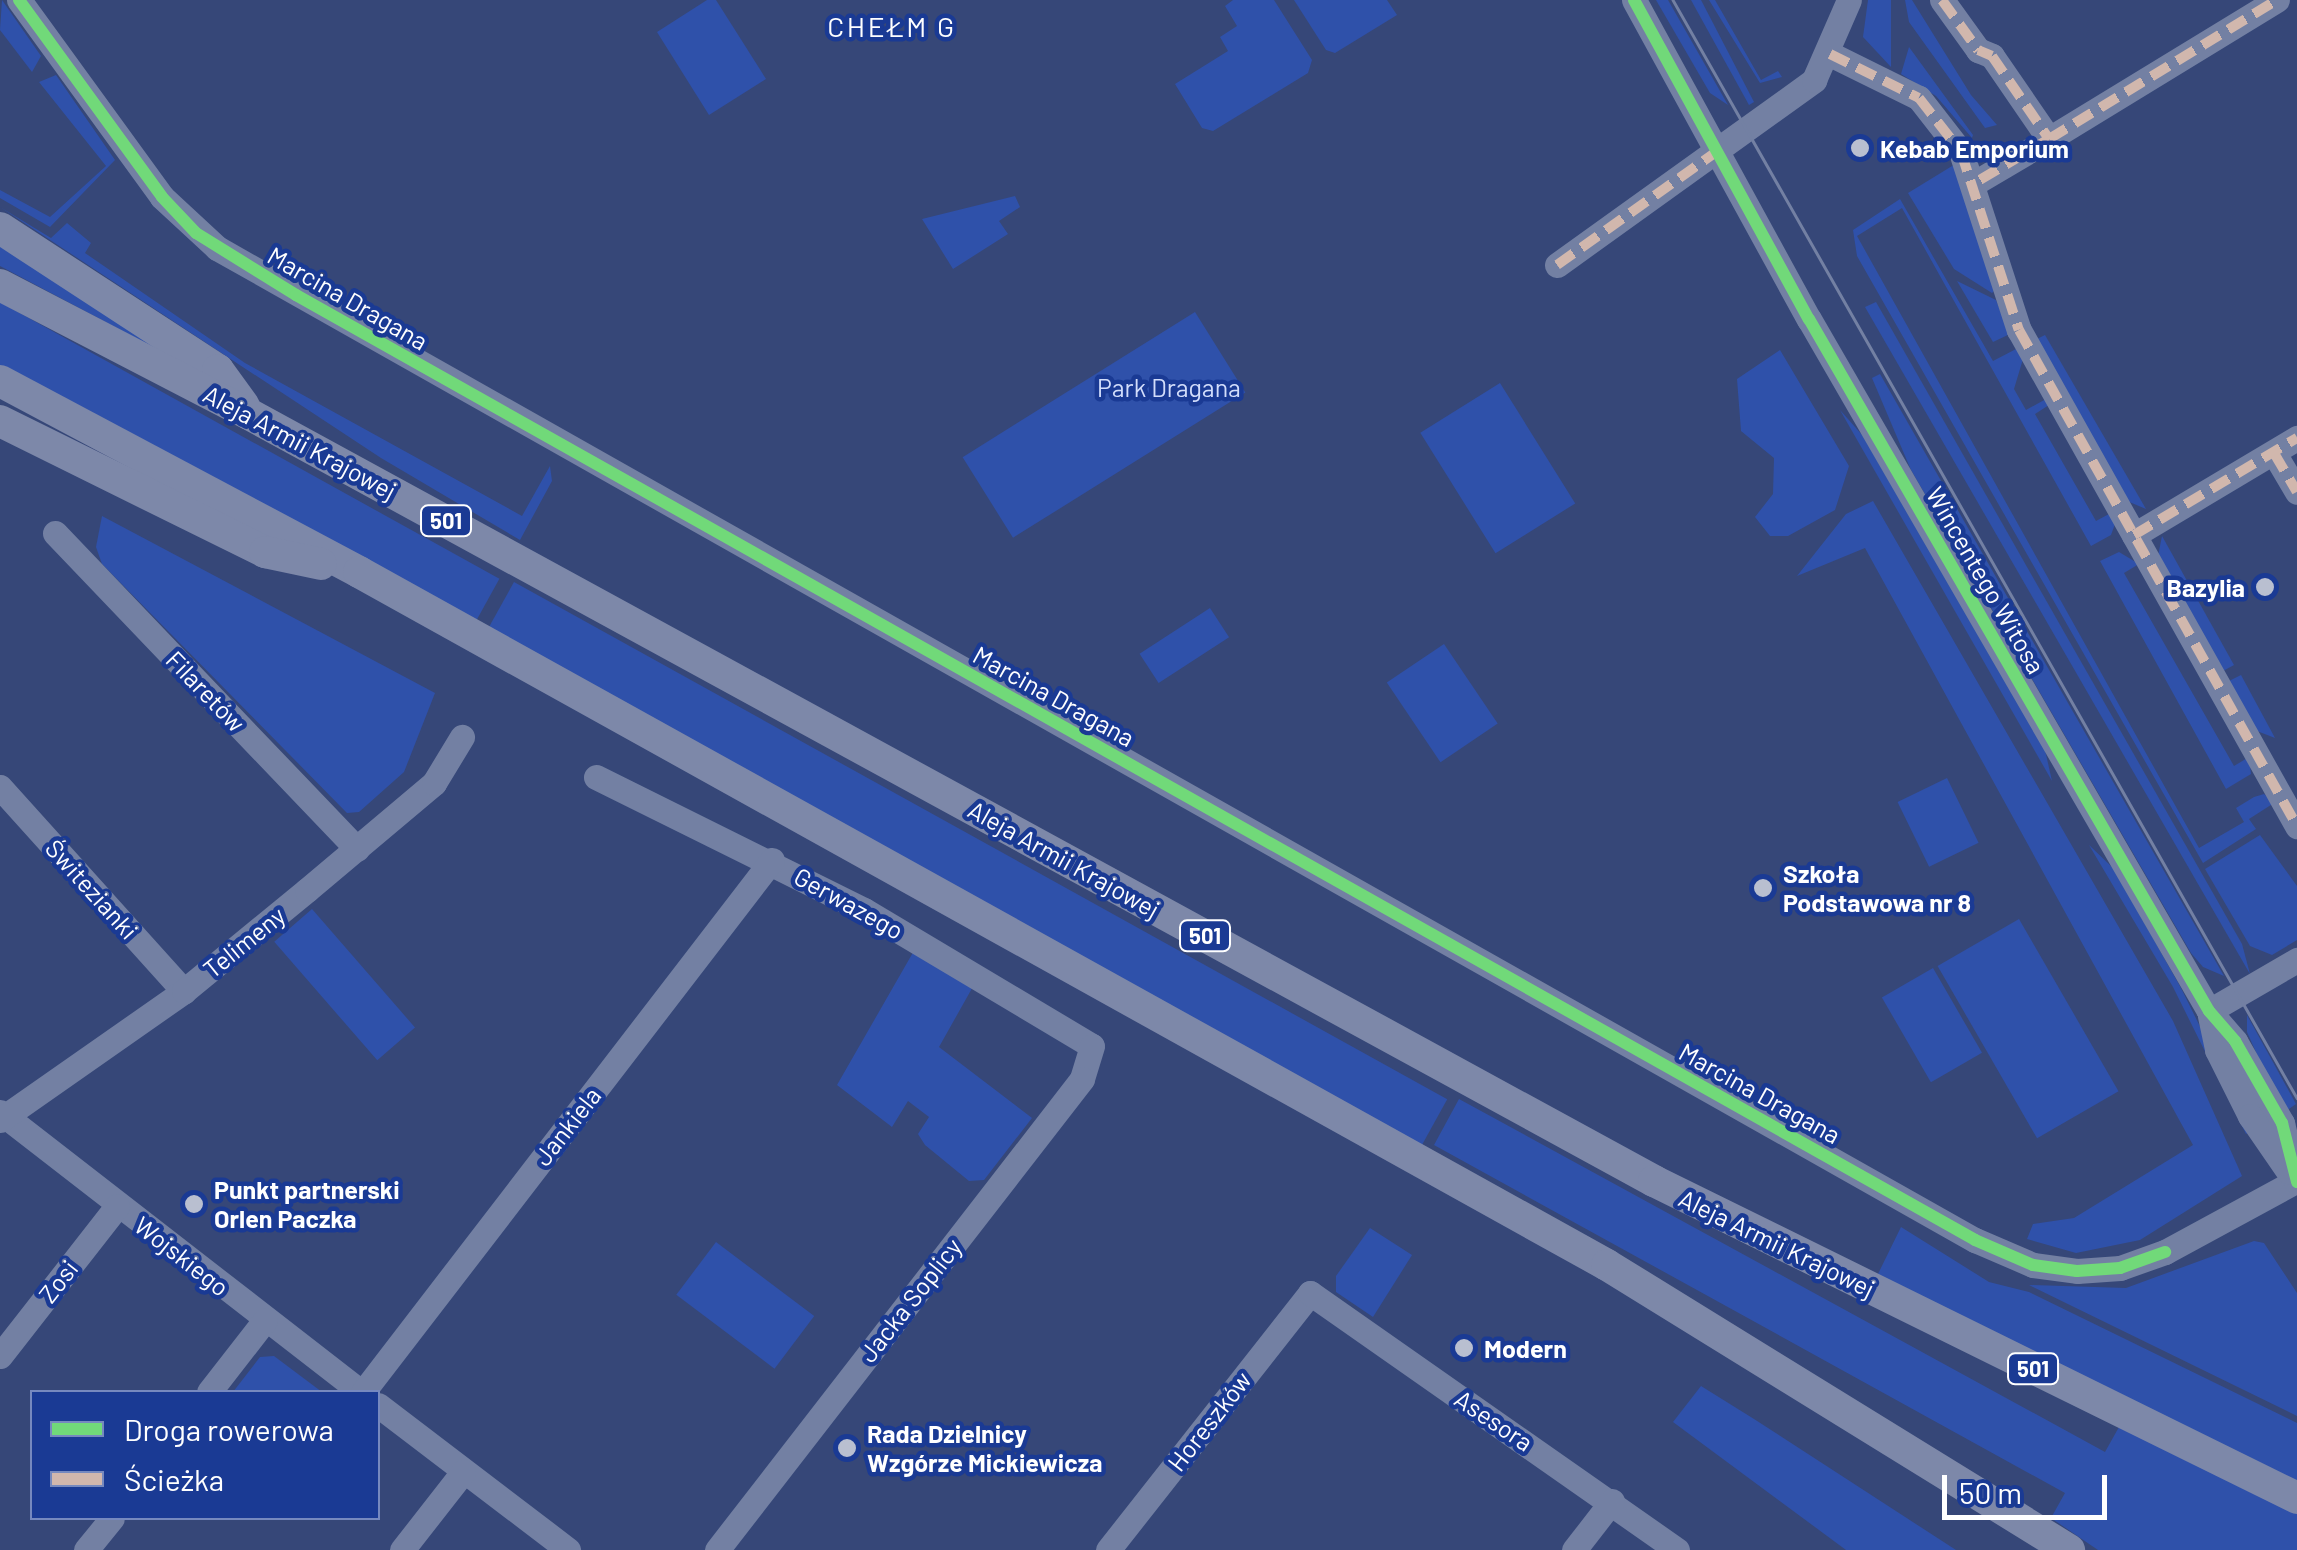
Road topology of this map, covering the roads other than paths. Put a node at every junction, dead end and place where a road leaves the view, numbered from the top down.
1 (19, 0) edge
2 (1634, 0) edge
3 (1849, 0) edge
4 (1942, 0) edge
5 (2276, 0) edge
6 (1830, 54) junction
7 (2050, 140) junction
8 (1719, 150) junction
9 (1972, 184) junction
10 (0, 228) edge
11 (1556, 265) dead end
12 (0, 285) edge
13 (0, 381) edge
14 (249, 414) junction
15 (0, 422) edge
16 (2297, 438) edge
17 (2274, 453) junction
18 (2297, 492) edge
19 (55, 534) dead end
20 (2134, 534) junction
21 (359, 572) junction
22 (462, 737) dead end
23 (596, 777) dead end
24 (0, 787) edge
25 (2297, 826) edge
26 (357, 848) junction
27 (772, 860) junction
28 (2297, 960) edge
29 (184, 991) junction
30 (2209, 1011) junction
31 (1092, 1046) joint
32 (2, 1116) edge
33 (2297, 1181) edge
34 (117, 1206) junction
35 (1310, 1293) joint
36 (265, 1320) junction
37 (0, 1356) edge
38 (211, 1390) edge
39 (359, 1390) edge
40 (364, 1390) edge
41 (380, 1408) edge
42 (463, 1472) junction
43 (2297, 1498) edge
44 (1612, 1501) junction
45 (110, 1520) edge
46 (86, 1550) edge
47 (402, 1550) edge
48 (568, 1550) edge
49 (718, 1550) edge
50 (1108, 1550) edge
51 (1574, 1550) edge
52 (1677, 1550) edge
53 (2069, 1550) edge

1 - 33 street, Marcina Dragana
2 - 8 street, Wincentego Witosa
3 - 6 street
4 - 7 street
5 - 7 street
6 - 8 street
6 - 9 street
7 - 9 street
8 - 11 street
8 - 30 street, Wincentego Witosa
9 - 20 street
10 - 14 main road
12 - 14 main road, Aleja Armii Krajowej / 501
13 - 21 main road
14 - 43 main road, Aleja Armii Krajowej / 501
15 - 21 main road
16 - 17 street
17 - 18 street
17 - 20 street
19 - 26 street, Filaretów
20 - 25 street
21 - 53 main road
22 - 26 street, Telimeny
23 - 27 street, Gerwazego
24 - 29 street, Świtezianki
26 - 29 street, Telimeny
27 - 31 street, Gerwazego
27 - 40 street, Jankiela
28 - 30 street
29 - 32 street, Telimeny
30 - 33 street, Wincentego Witosa
31 - 49 street, Jacka Soplicy
32 - 34 street, Wojskiego
34 - 36 street, Wojskiego
34 - 37 street, Zosi
35 - 44 street, Asesora
35 - 50 street, Horeszków
36 - 38 street
36 - 39 street, Wojskiego
41 - 42 street
42 - 47 street
42 - 48 street
44 - 51 street
44 - 52 street, Asesora
45 - 46 street

